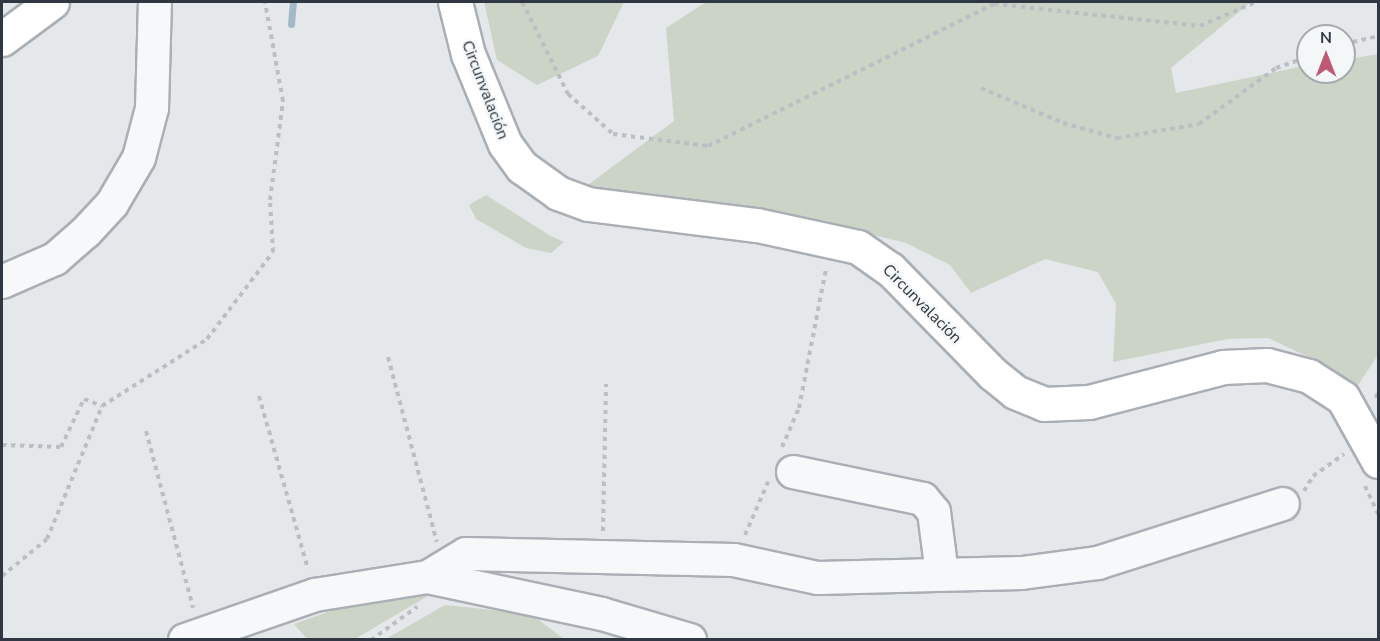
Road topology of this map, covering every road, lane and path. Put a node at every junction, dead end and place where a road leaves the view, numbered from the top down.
1 (52, 2) edge
2 (155, 2) edge
3 (265, 2) edge
4 (455, 2) edge
5 (522, 2) edge
6 (1256, 2) edge
7 (995, 3) edge
8 (1378, 36) edge
9 (2, 39) edge
10 (1356, 41) edge
11 (1296, 61) edge
12 (981, 88) dead end
13 (827, 264) dead end
14 (2, 282) edge
15 (388, 357) dead end
16 (606, 384) dead end
17 (259, 396) dead end
18 (102, 406) junction
19 (146, 430) dead end
20 (2, 445) edge
21 (1365, 450) edge
22 (781, 467) junction
23 (1283, 504) joint
24 (602, 557) junction
25 (734, 560) junction
26 (942, 574) junction
27 (2, 576) edge
28 (440, 580) junction
29 (315, 596) junction
30 (193, 637) edge
31 (371, 639) edge
32 (690, 639) edge

1 - 9 highway
2 - 14 street
3 - 18 path
4 - 21 highway, Circunvalación
5 - 7 path
6 - 7 path
8 - 10 path
11 - 12 path
13 - 22 path
15 - 28 path
16 - 24 path
17 - 29 path
18 - 20 path
18 - 27 path
19 - 30 path
21 - 23 path
22 - 25 path
22 - 26 street
23 - 26 street
24 - 25 street
24 - 28 street
25 - 26 street
28 - 29 street
28 - 31 path
28 - 32 street
29 - 30 street

